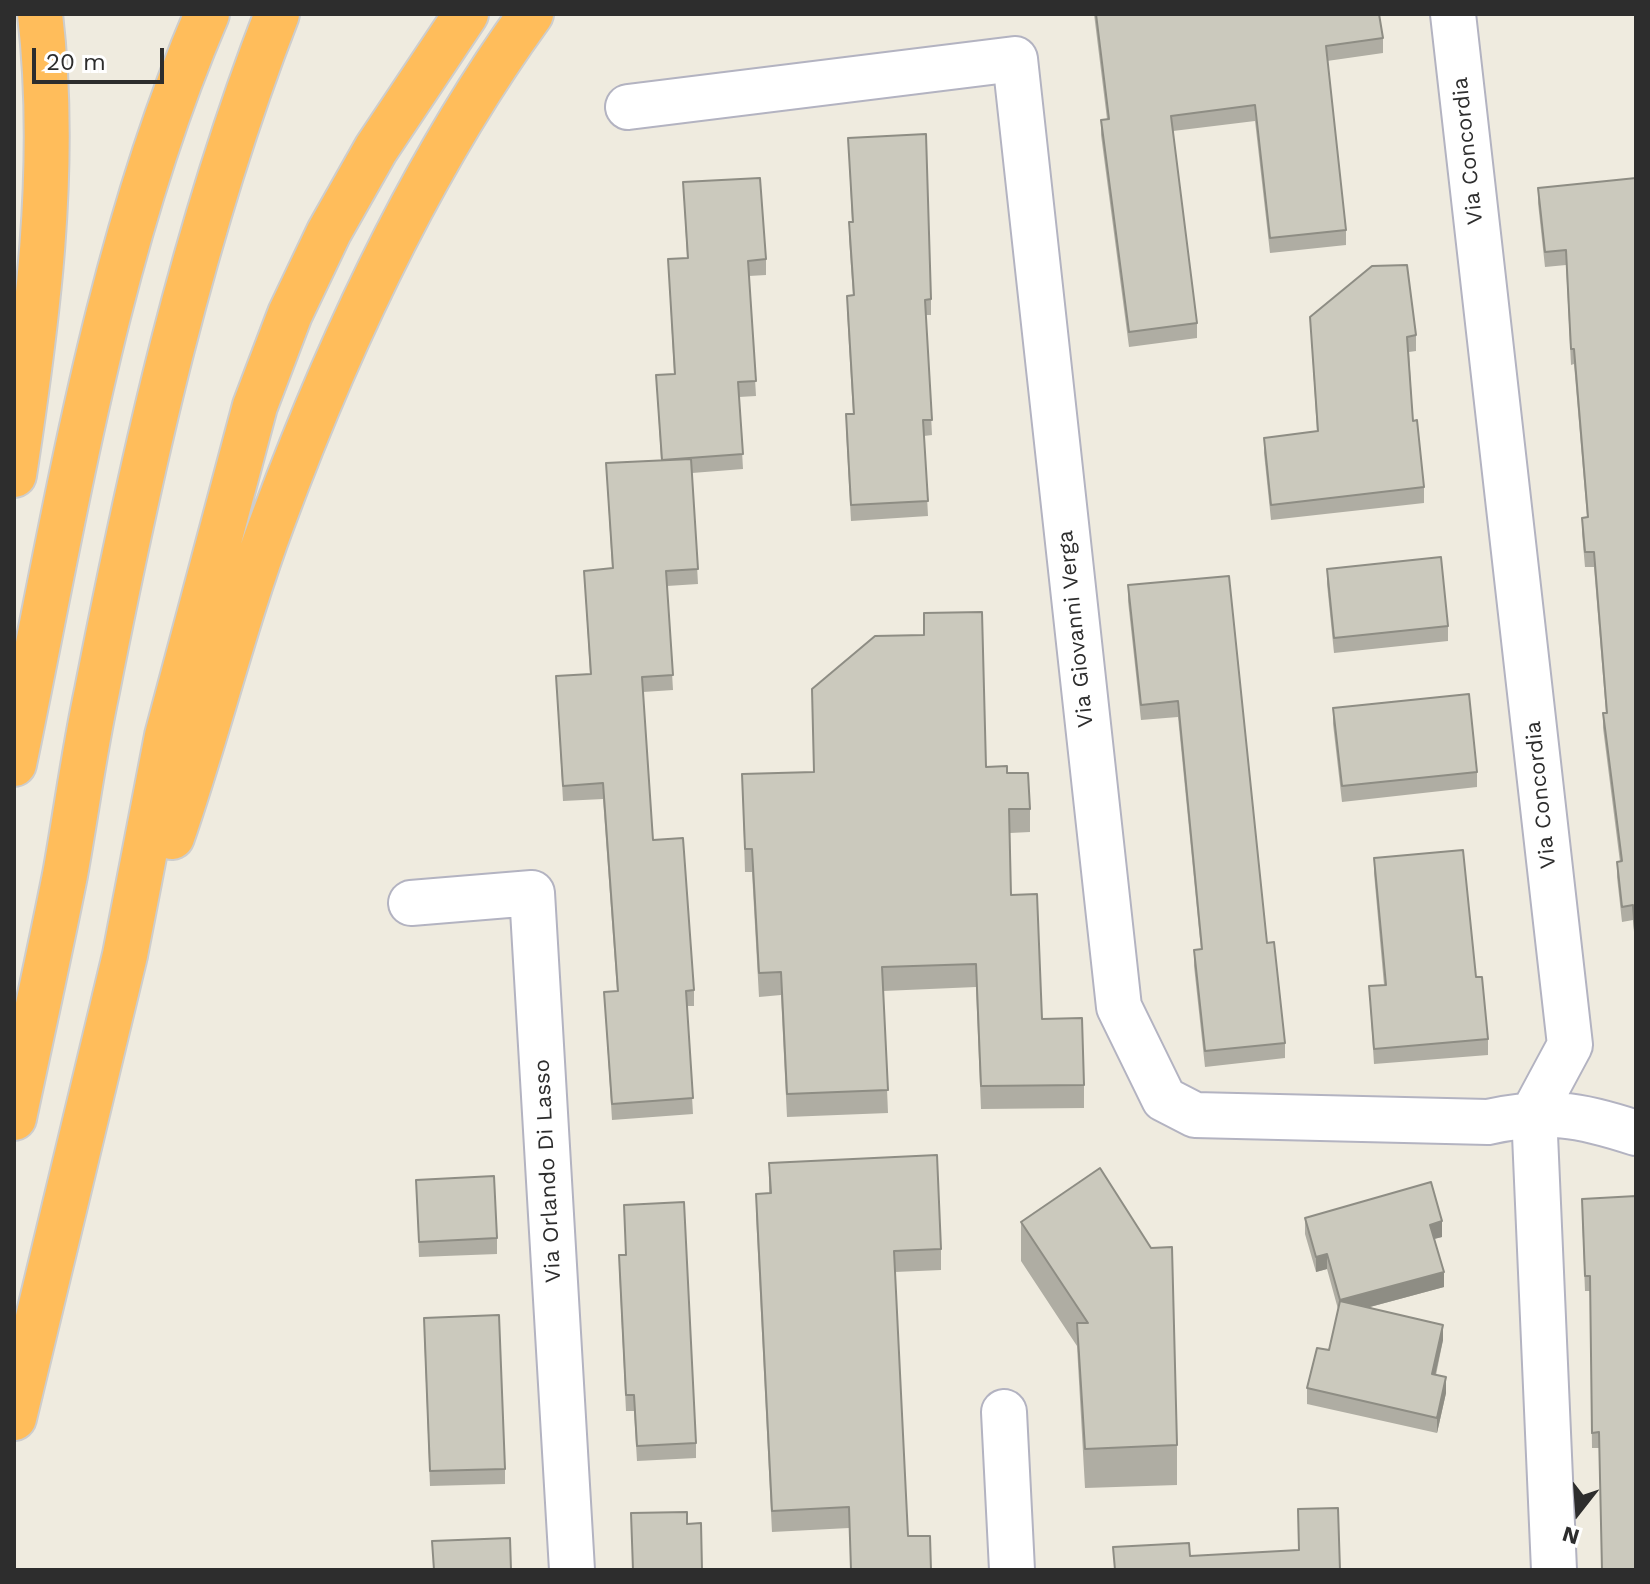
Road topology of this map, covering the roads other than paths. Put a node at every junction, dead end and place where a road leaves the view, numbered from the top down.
1 (40, 14) edge
2 (207, 14) edge
3 (277, 14) edge
4 (466, 14) edge
5 (531, 14) edge
6 (1453, 14) edge
7 (628, 107) dead end
8 (14, 475) edge
9 (14, 764) edge
10 (411, 903) dead end
11 (125, 955) junction
12 (1534, 1112) junction
13 (14, 1118) edge
14 (1636, 1133) edge
15 (1004, 1412) dead end
16 (14, 1418) edge
17 (572, 1570) edge
18 (1012, 1570) edge
19 (1554, 1570) edge

1 - 8 highway
2 - 9 highway
3 - 13 highway
4 - 11 highway
5 - 11 highway
6 - 12 street, Via Concordia
7 - 12 street, Via Giovanni Verga
10 - 17 street, Via Orlando Di Lasso
11 - 16 highway
12 - 14 street, Via Giovanni Verga
12 - 19 street
15 - 18 street

